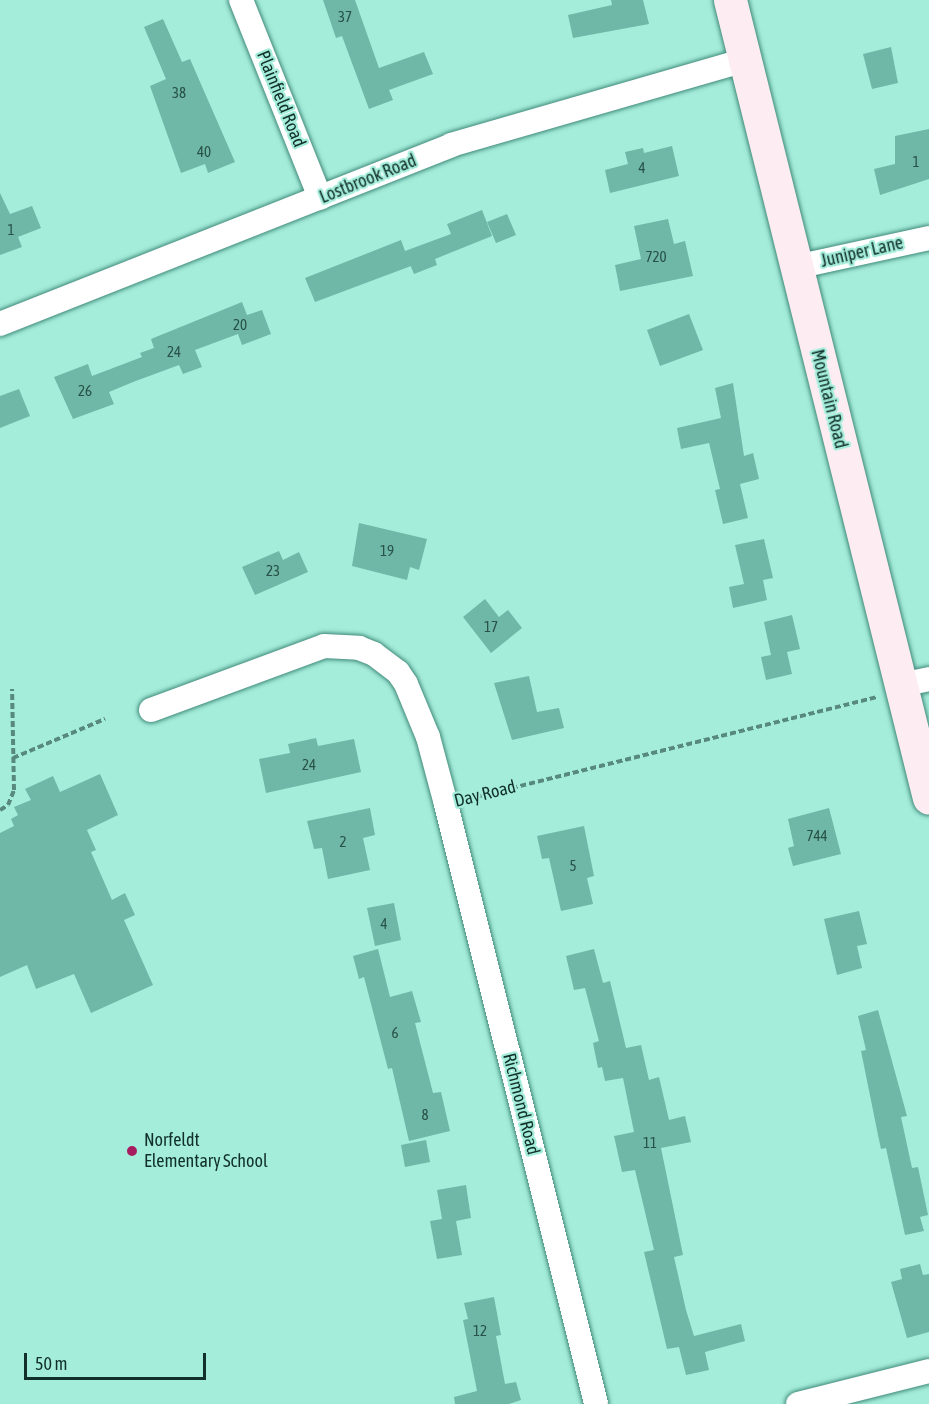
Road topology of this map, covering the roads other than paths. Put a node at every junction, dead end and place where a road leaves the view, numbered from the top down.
1 (242, 0) edge
2 (730, 0) edge
3 (745, 60) junction
4 (320, 198) junction
5 (929, 238) edge
6 (796, 267) junction
7 (0, 324) edge
8 (904, 686) edge
9 (151, 710) dead end
10 (929, 798) edge
11 (446, 804) joint
12 (929, 1371) edge
13 (596, 1404) edge
14 (798, 1404) edge

1 - 4 street, Plainfield Road
2 - 3 main road, Mountain Road
3 - 4 street, Lostbrook Road
3 - 6 main road, Mountain Road
4 - 7 street, Lostbrook Road
5 - 6 street, Juniper Lane
6 - 8 main road, Mountain Road
8 - 10 main road, Mountain Road
9 - 11 street, Day Road
11 - 13 street, Richmond Road
12 - 14 street

